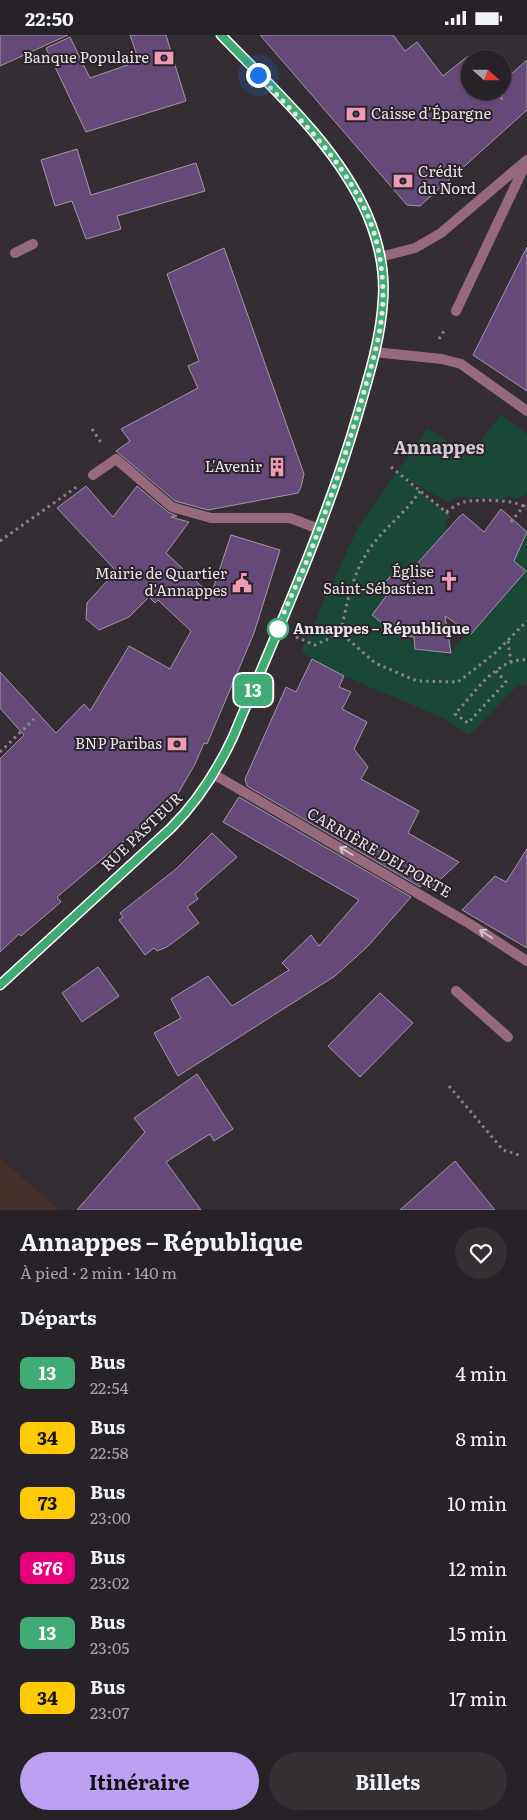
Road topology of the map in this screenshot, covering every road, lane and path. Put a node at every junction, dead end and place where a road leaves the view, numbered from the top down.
1 (221, 35) edge
2 (527, 161) edge
3 (33, 244) dead end
4 (15, 253) dead end
5 (380, 257) junction
6 (456, 311) joint
7 (374, 352) junction
8 (428, 357) junction
9 (527, 411) edge
10 (391, 467) dead end
11 (93, 475) joint
12 (420, 491) junction
13 (527, 502) edge
14 (524, 506) junction
15 (527, 509) edge
16 (446, 512) junction
17 (451, 516) dead end
18 (512, 522) dead end
19 (319, 529) junction
20 (0, 541) edge
21 (527, 621) edge
22 (341, 633) junction
23 (303, 640) dead end
24 (508, 640) junction
25 (527, 660) edge
26 (510, 662) junction
27 (496, 671) junction
28 (34, 719) dead end
29 (0, 752) edge
30 (214, 775) junction
31 (527, 961) edge
32 (0, 985) edge
33 (456, 991) dead end
34 (508, 1037) dead end
35 (449, 1086) dead end
36 (519, 1155) dead end

1 - 5 street, RUE PASTEUR
2 - 5 street
2 - 6 street
3 - 4 street
5 - 7 street, RUE PASTEUR
6 - 8 path
7 - 8 street
7 - 19 street, RUE PASTEUR
8 - 9 street
10 - 12 path
11 - 19 street
11 - 20 path
12 - 16 path
12 - 22 path
13 - 14 path
14 - 15 path
14 - 16 path
14 - 18 path
16 - 17 path
19 - 30 street, RUE PASTEUR
21 - 24 path
22 - 23 path
22 - 24 path
24 - 26 path
25 - 26 path
26 - 27 path
27 - 27 path
28 - 29 path
31 -> 30 street, CARRIÈRE DELPORTE
30 - 32 street, RUE PASTEUR
33 - 34 street
35 - 36 path

